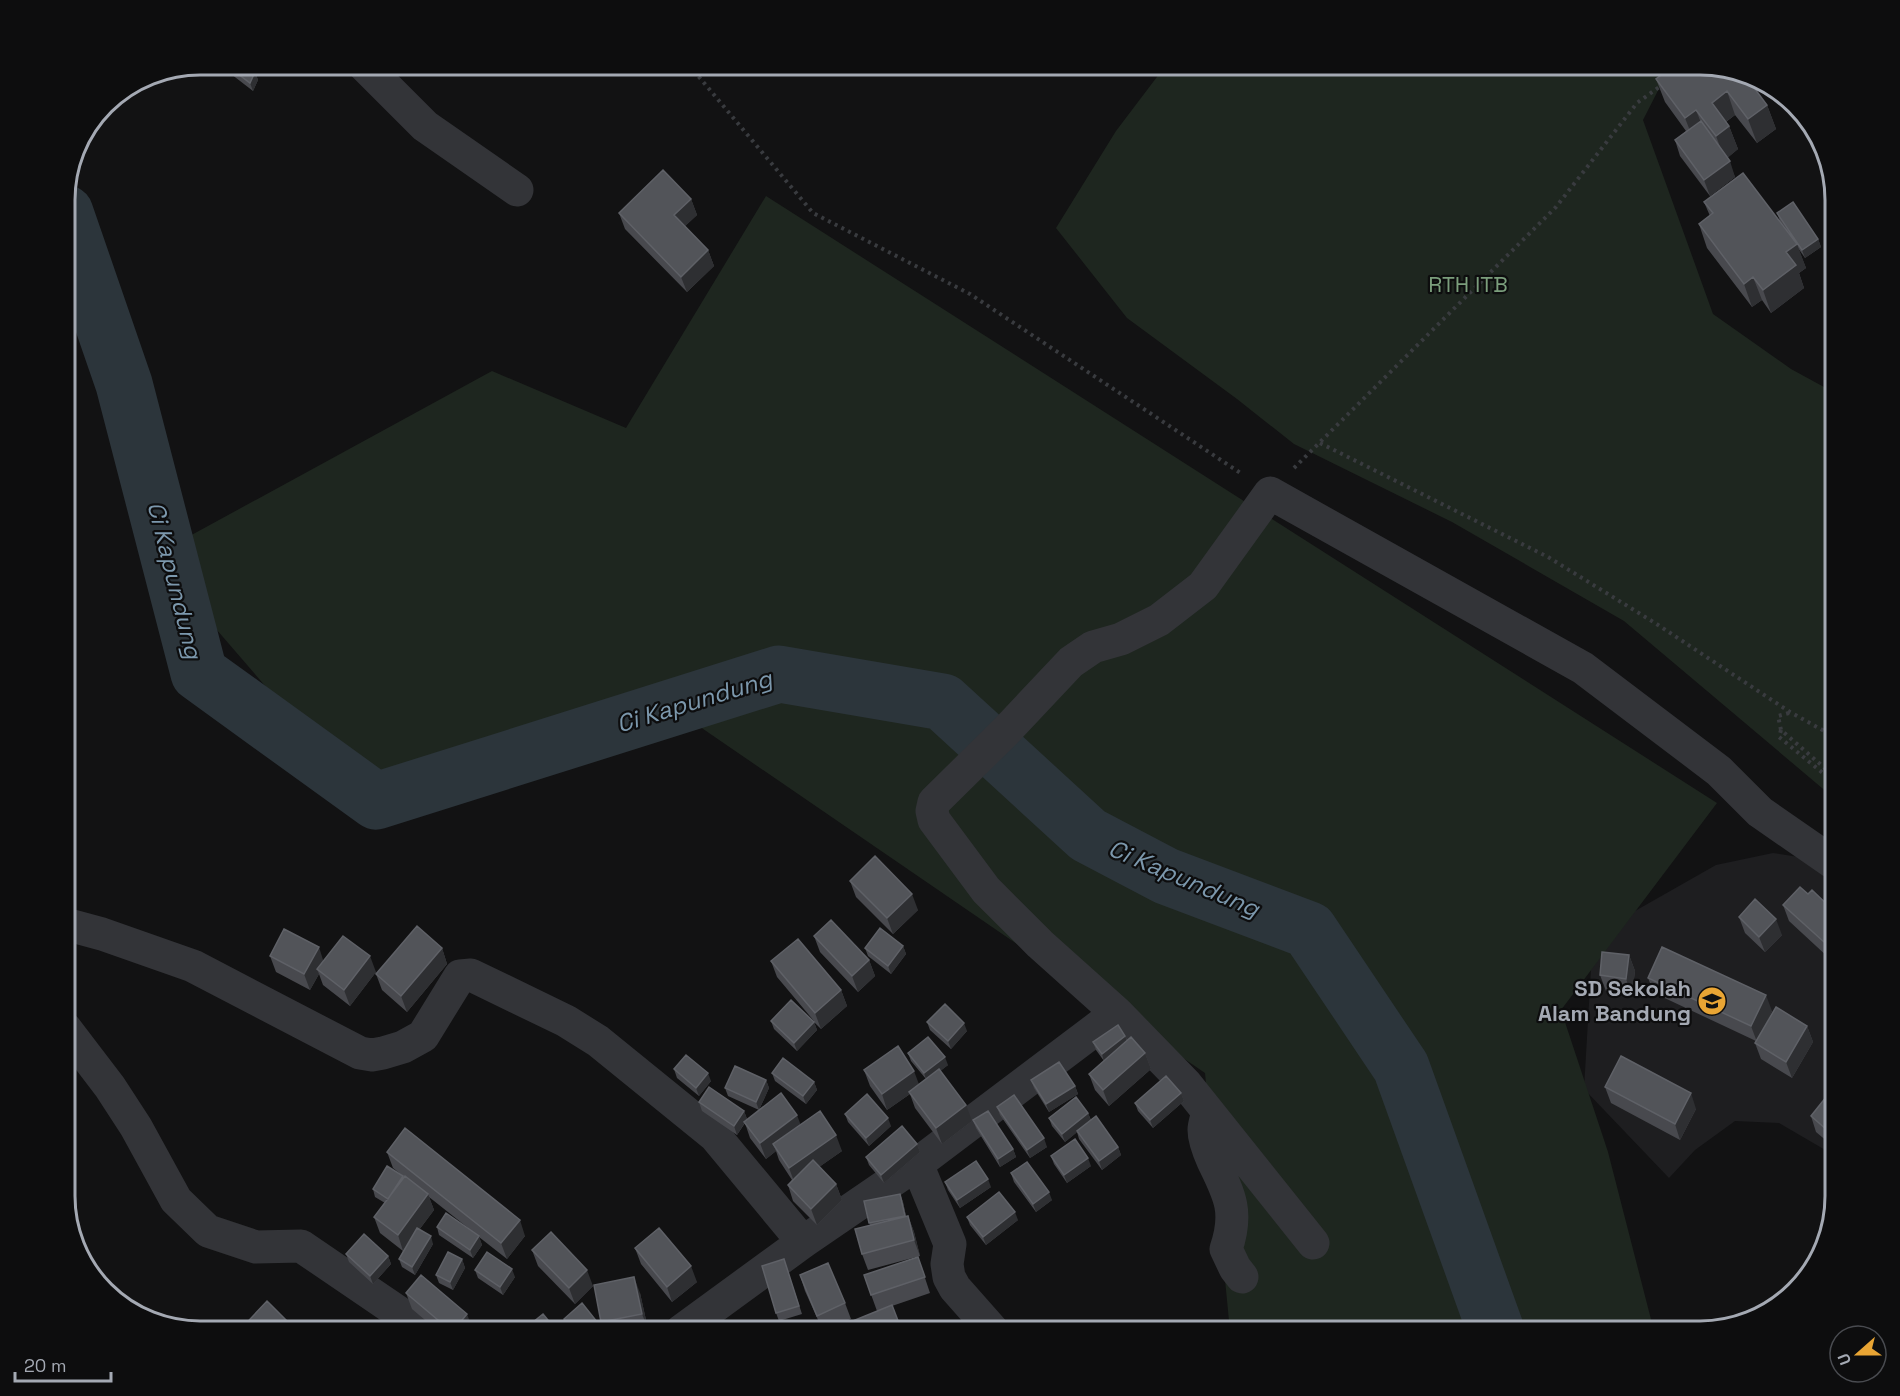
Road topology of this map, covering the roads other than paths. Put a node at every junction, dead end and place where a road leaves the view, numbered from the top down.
1 (375, 75) edge
2 (517, 190) dead end
3 (1825, 856) edge
4 (75, 927) edge
5 (1117, 1013) junction
6 (75, 1041) edge
7 (1208, 1112) junction
8 (917, 1164) junction
9 (803, 1242) junction
10 (1313, 1243) dead end
11 (1242, 1276) dead end
12 (410, 1321) edge
13 (696, 1321) edge
14 (984, 1321) edge

1 - 2 street
3 - 5 street
4 - 9 street
5 - 7 street
5 - 8 street
6 - 12 street
7 - 10 street
7 - 11 street
8 - 9 street
8 - 14 street
9 - 13 street

